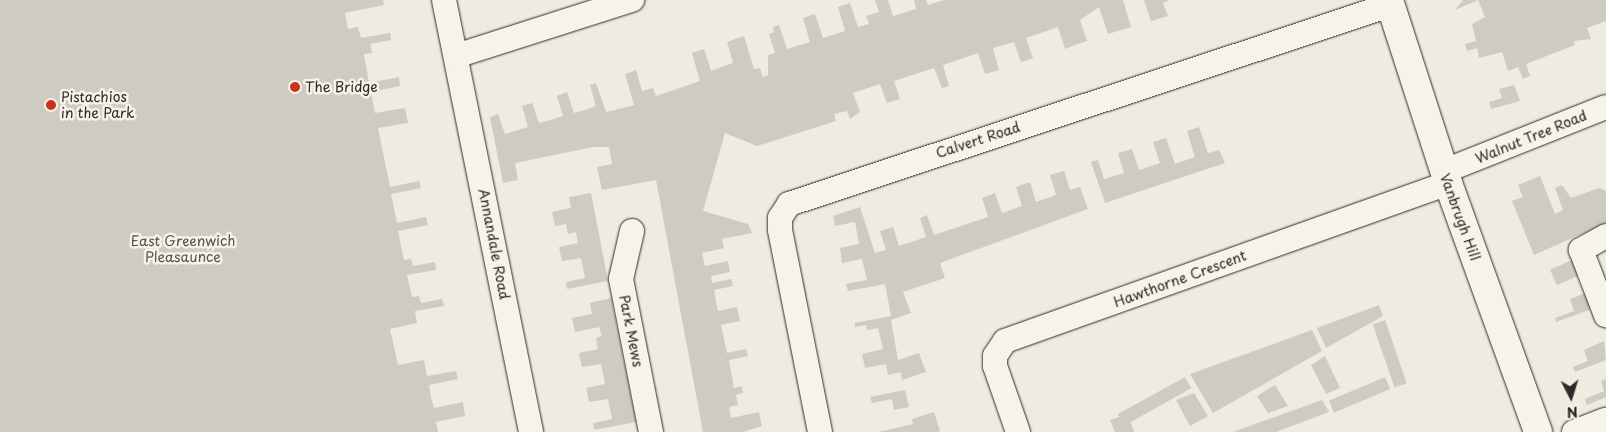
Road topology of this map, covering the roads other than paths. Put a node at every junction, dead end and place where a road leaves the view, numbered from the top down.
1 (444, 0) edge
2 (632, 0) edge
3 (1390, 3) edge
4 (456, 56) junction
5 (1606, 107) edge
6 (1452, 175) junction
7 (632, 231) dead end
8 (1606, 236) edge
9 (1606, 315) edge
10 (1606, 420) edge
11 (531, 432) edge
12 (651, 432) edge
13 (820, 432) edge
14 (1018, 432) edge
15 (1538, 432) edge
16 (1574, 432) edge

1 - 4 street, Annandale Road
2 - 4 street
3 - 6 street, Vanbrugh Hill
3 - 13 street, Calvert Road
4 - 11 street, Annandale Road
5 - 6 street, Walnut Tree Road
6 - 14 street, Hawthorne Crescent
6 - 15 street, Vanbrugh Hill
7 - 12 street, Park Mews
8 - 9 street
10 - 16 street

